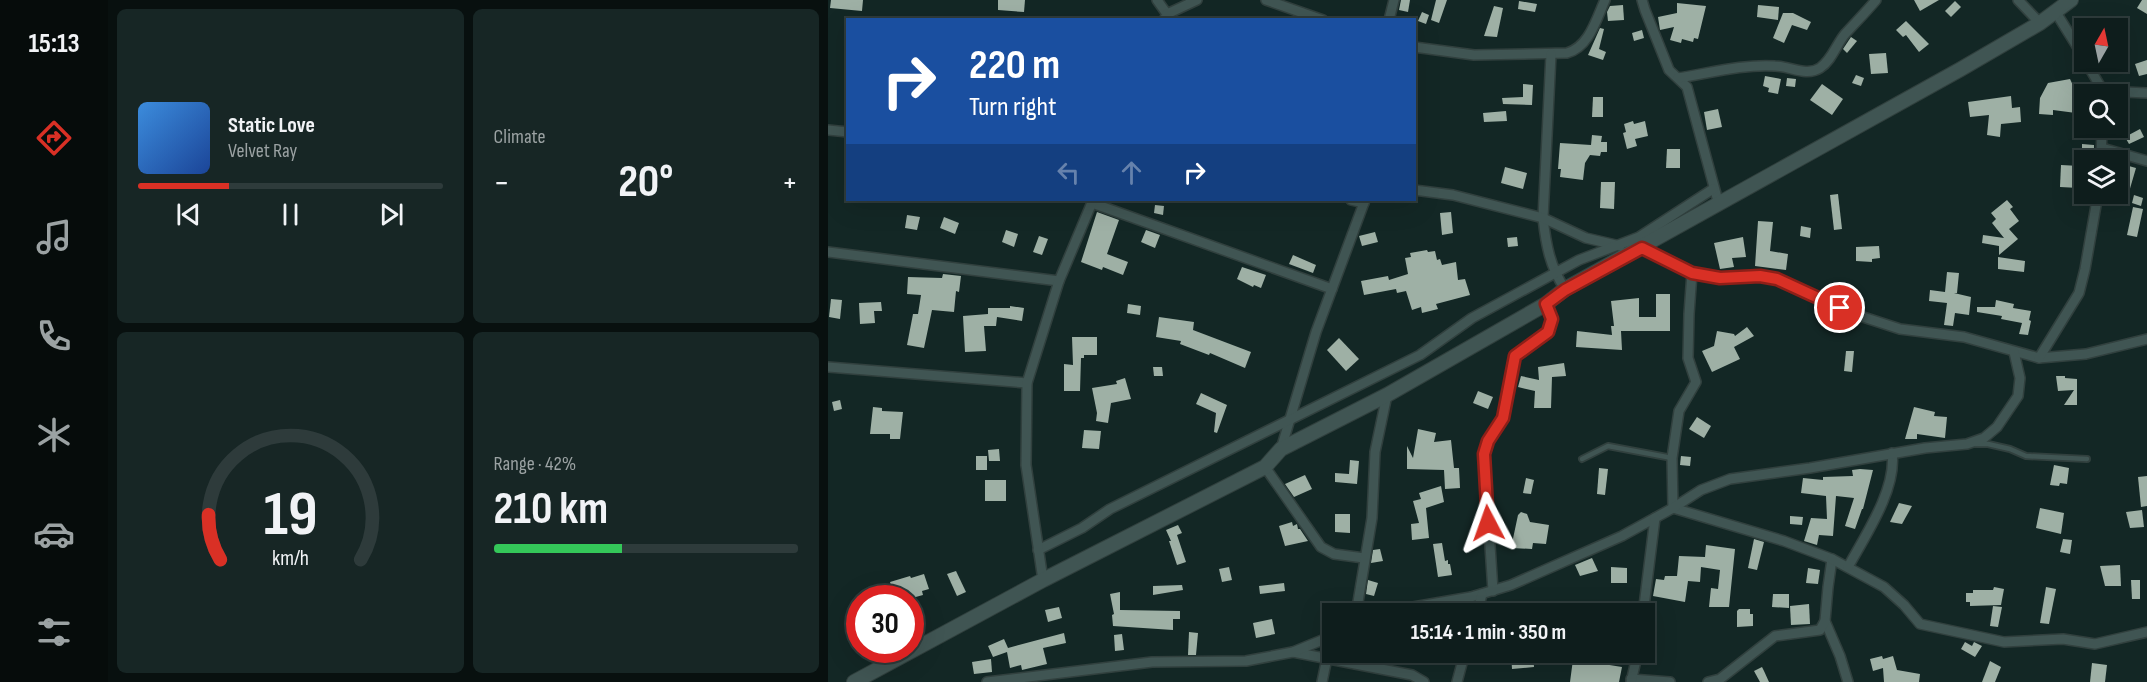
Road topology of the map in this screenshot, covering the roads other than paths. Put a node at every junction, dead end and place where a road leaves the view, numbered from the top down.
1 (1157, 0) edge
2 (1197, 0) edge
3 (1266, 0) edge
4 (1394, 0) edge
5 (1605, 0) edge
6 (1642, 0) edge
7 (1876, 0) edge
8 (2018, 0) edge
9 (2071, 0) edge
10 (2055, 11) junction
11 (1166, 17) edge
12 (1317, 18) edge
13 (1390, 18) edge
14 (2040, 23) junction
15 (2074, 41) edge
16 (1416, 47) edge
17 (1551, 54) junction
18 (1678, 78) junction
19 (2128, 93) edge
20 (2147, 93) edge
21 (828, 130) edge
22 (846, 132) edge
23 (2102, 138) edge
24 (2102, 148) joint
25 (2147, 161) edge
26 (1713, 189) junction
27 (1416, 190) edge
28 (1093, 201) edge
29 (1364, 201) edge
30 (2096, 204) edge
31 (1719, 205) junction
32 (1543, 218) junction
33 (1619, 246) junction
34 (1642, 248) junction
35 (828, 252) edge
36 (1554, 273) junction
37 (1692, 273) junction
38 (1059, 282) junction
39 (1332, 289) junction
40 (1565, 290) junction
41 (1546, 304) junction
42 (2144, 342) edge
43 (2014, 352) junction
44 (2039, 358) junction
45 (828, 368) edge
46 (1027, 383) junction
47 (1387, 395) junction
48 (1291, 419) junction
49 (1967, 444) junction
50 (1281, 449) junction
51 (1892, 453) junction
52 (1672, 458) junction
53 (1582, 459) dead end
54 (2087, 459) dead end
55 (1264, 467) junction
56 (1673, 508) junction
57 (1655, 518) junction
58 (1038, 550) junction
59 (1364, 558) junction
60 (1832, 559) junction
61 (1848, 567) junction
62 (1043, 580) junction
63 (1493, 591) junction
64 (1482, 594) junction
65 (1358, 603) edge
66 (1434, 603) edge
67 (1480, 603) edge
68 (1644, 603) edge
69 (1826, 621) junction
70 (2147, 632) edge
71 (1322, 640) edge
72 (1293, 652) junction
73 (1322, 657) edge
74 (1326, 663) edge
75 (1352, 663) edge
76 (1462, 663) edge
77 (1635, 663) edge
78 (1631, 681) edge
79 (854, 682) edge
80 (987, 682) edge
81 (1322, 682) edge
82 (1424, 682) edge
83 (1457, 682) edge
84 (1670, 682) edge
85 (1708, 682) edge
86 (1848, 682) edge

1 - 11 street
2 - 11 street
3 - 12 street
4 - 13 street
5 - 17 street
6 - 18 street
7 - 18 street
8 - 14 street
9 - 10 street
10 - 14 street
10 - 15 street
14 - 31 street
16 - 17 street
17 - 32 street
18 - 26 street
19 - 20 street
21 - 22 street
23 - 24 street
24 - 25 street
26 - 31 street
26 - 33 street
27 - 32 street
28 - 38 street
28 - 39 street
29 - 39 street
30 - 44 street
31 - 34 street
32 - 33 street
32 - 36 street
33 - 34 street
33 - 36 street
34 - 37 street
34 - 40 street
35 - 38 street
36 - 40 street
36 - 48 street
37 - 43 street
37 - 52 street
38 - 46 street
39 - 48 street
40 - 41 street
41 - 47 street
41 - 63 street
42 - 44 street
43 - 44 street
43 - 49 street
45 - 46 street
46 - 58 street
47 - 50 street
47 - 59 street
48 - 50 street
48 - 58 street
49 - 51 street
49 - 54 lane
50 - 55 street
51 - 56 street
51 - 61 street
52 - 53 lane
52 - 56 street
55 - 59 street
55 - 62 street
56 - 57 street
56 - 60 street
57 - 63 street
57 - 68 street
58 - 62 street
59 - 65 street
60 - 61 street
60 - 69 street
61 - 70 street
62 - 79 street
63 - 64 street
64 - 66 street
64 - 67 street
69 - 85 street
69 - 86 street
71 - 72 street
72 - 73 street
72 - 80 street
74 - 81 street
75 - 82 street
76 - 83 street
77 - 78 street
78 - 84 street

